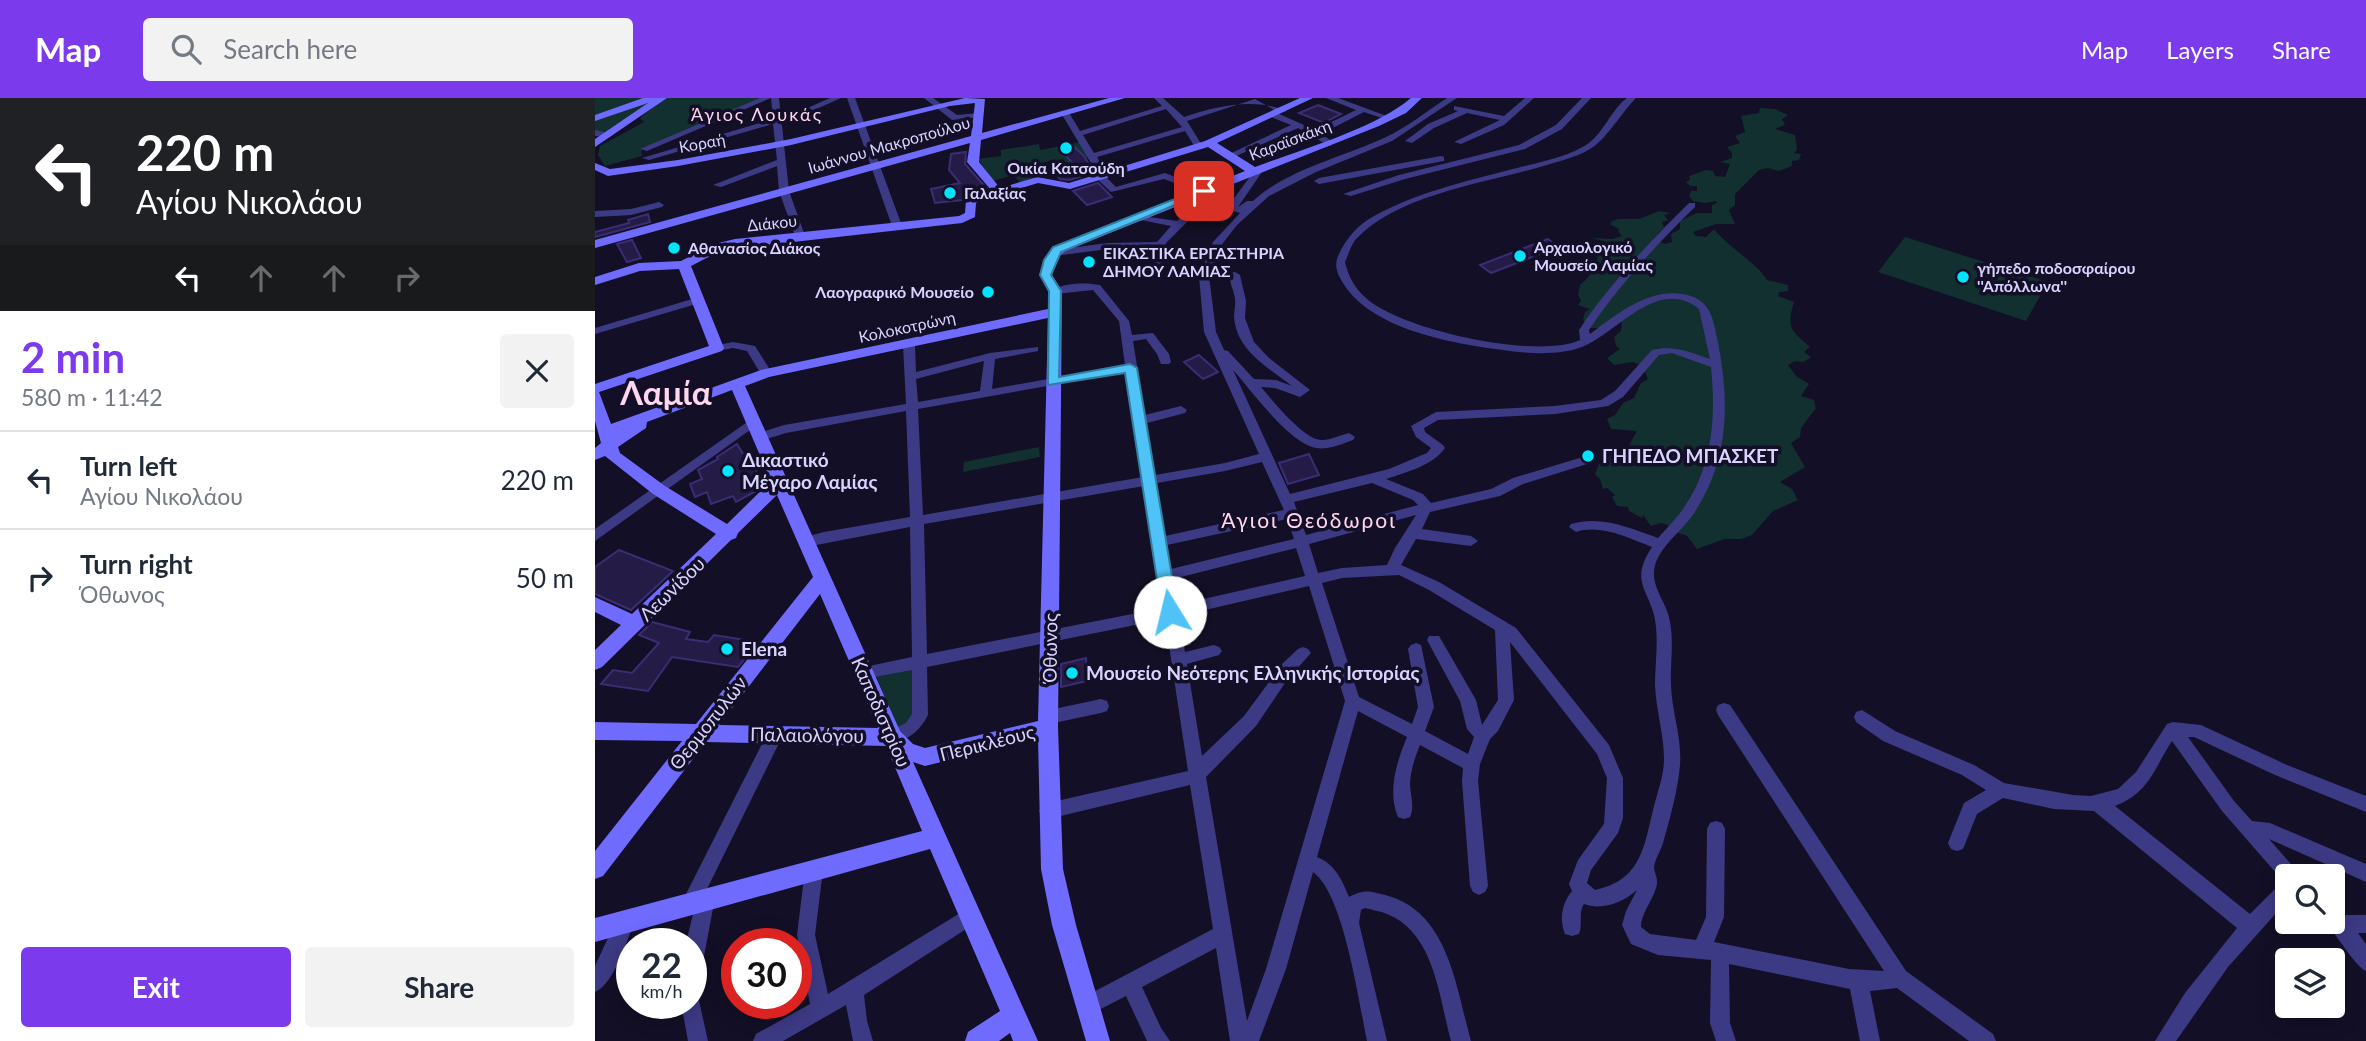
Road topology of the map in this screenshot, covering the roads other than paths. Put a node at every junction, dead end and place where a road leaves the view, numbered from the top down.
1 (653, 98) edge
2 (662, 98) edge
3 (767, 98) edge
4 (775, 98) edge
5 (837, 98) edge
6 (851, 98) edge
7 (928, 98) edge
8 (1158, 98) edge
9 (1251, 98) edge
10 (1258, 98) edge
11 (1308, 98) edge
12 (1331, 98) edge
13 (1360, 98) edge
14 (1417, 98) edge
15 (1530, 98) edge
16 (1587, 98) edge
17 (1632, 98) edge
18 (980, 99) edge
19 (1115, 99) edge
20 (1448, 101) edge
21 (1348, 104) junction
22 (940, 105) junction
23 (1169, 106) junction
24 (1472, 108) junction
25 (809, 109) dead end
26 (1364, 109) junction
27 (1065, 113) junction
28 (1278, 113) junction
29 (979, 115) junction
30 (595, 118) edge
31 (1388, 118) junction
32 (1507, 119) junction
33 (777, 120) junction
34 (860, 124) junction
35 (1185, 124) junction
36 (1299, 125) junction
37 (1315, 133) junction
38 (1079, 134) junction
39 (976, 137) junction
40 (599, 139) edge
41 (1409, 141) dead end
42 (1458, 142) dead end
43 (1329, 143) junction
44 (781, 144) junction
45 (1204, 145) junction
46 (1494, 155) junction
47 (1092, 156) junction
48 (1229, 156) junction
49 (781, 161) junction
50 (595, 166) edge
51 (873, 166) junction
52 (1256, 170) junction
53 (1101, 176) junction
54 (1319, 181) dead end
55 (718, 185) dead end
56 (784, 191) junction
57 (1204, 191) junction
58 (999, 192) junction
59 (1266, 194) junction
60 (1348, 194) dead end
61 (1236, 200) junction
62 (659, 205) dead end
63 (1692, 205) dead end
64 (595, 214) edge
65 (1204, 214) dead end
66 (1189, 215) dead end
67 (1139, 216) junction
68 (1179, 224) junction
69 (897, 226) junction
70 (800, 236) junction
71 (595, 244) edge
72 (1160, 245) junction
73 (1054, 253) junction
74 (1159, 264) dead end
75 (684, 265) junction
76 (1235, 275) dead end
77 (595, 281) edge
78 (1055, 291) junction
79 (699, 300) junction
80 (1122, 301) dead end
81 (1110, 306) junction
82 (1055, 312) junction
83 (595, 331) edge
84 (1126, 339) junction
85 (1586, 341) junction
86 (1248, 344) junction
87 (909, 345) junction
88 (717, 348) junction
89 (1034, 349) dead end
90 (1222, 354) junction
91 (990, 356) junction
92 (1165, 362) dead end
93 (1717, 365) junction
94 (1130, 368) junction
95 (766, 373) junction
96 (910, 377) junction
97 (1053, 382) junction
98 (736, 383) junction
99 (1254, 383) junction
100 (595, 389) edge
101 (595, 396) edge
102 (985, 396) junction
103 (911, 408) junction
104 (1181, 410) dead end
105 (1139, 421) junction
106 (756, 429) junction
107 (1349, 437) dead end
108 (601, 442) edge
109 (1267, 454) junction
110 (1583, 461) dead end
111 (1372, 478) junction
112 (1149, 480) junction
113 (780, 482) junction
114 (659, 490) junction
115 (1495, 493) junction
116 (1052, 497) junction
117 (1289, 506) junction
118 (791, 508) junction
119 (1425, 508) junction
120 (1493, 510) dead end
121 (749, 515) junction
122 (917, 520) junction
123 (1576, 527) dead end
124 (1411, 533) junction
125 (730, 534) junction
126 (595, 536) edge
127 (1471, 541) dead end
128 (806, 542) junction
129 (1159, 542) junction
130 (1302, 542) junction
131 (1661, 545) junction
132 (1393, 569) junction
133 (1164, 576) junction
134 (822, 578) junction
135 (1315, 579) junction
136 (595, 604) edge
137 (1170, 612) junction
138 (635, 624) junction
139 (1502, 626) junction
140 (1050, 636) junction
141 (1434, 640) dead end
142 (1416, 649) dead end
143 (1214, 650) dead end
144 (1303, 653) dead end
145 (1178, 660) junction
146 (919, 661) junction
147 (595, 662) edge
148 (864, 673) junction
149 (1353, 701) junction
150 (1101, 706) dead end
151 (1724, 710) dead end
152 (1862, 717) dead end
153 (1049, 722) junction
154 (2173, 729) junction
155 (595, 731) edge
156 (701, 733) junction
157 (1417, 734) junction
158 (775, 735) junction
159 (1483, 735) junction
160 (892, 737) junction
161 (925, 757) junction
162 (1472, 764) junction
163 (908, 773) junction
164 (1197, 776) junction
165 (2001, 790) junction
166 (2366, 804) edge
167 (2101, 805) junction
168 (1048, 811) junction
169 (1404, 811) dead end
170 (2247, 828) junction
171 (1716, 829) dead end
172 (936, 837) junction
173 (1957, 844) dead end
174 (1308, 863) junction
175 (2279, 864) edge
176 (595, 868) edge
177 (1646, 869) junction
178 (814, 870) junction
179 (2366, 873) edge
180 (1479, 886) dead end
181 (1583, 892) junction
182 (699, 900) junction
183 (2275, 900) edge
184 (971, 916) junction
185 (626, 920) junction
186 (2345, 922) edge
187 (1349, 925) junction
188 (2366, 925) edge
189 (2250, 926) junction
190 (1572, 927) dead end
191 (697, 928) edge
192 (595, 930) edge
193 (2345, 933) edge
194 (1223, 934) junction
195 (1711, 951) junction
196 (2366, 962) edge
197 (1899, 978) junction
198 (1858, 979) junction
199 (595, 982) edge
200 (1130, 982) junction
201 (854, 990) junction
202 (1089, 1005) junction
203 (821, 1009) junction
204 (1015, 1016) junction
205 (694, 1019) edge
206 (1729, 1040) edge
207 (698, 1041) edge
208 (764, 1041) edge
209 (863, 1041) edge
210 (977, 1041) edge
211 (1026, 1041) edge
212 (1098, 1041) edge
213 (1160, 1041) edge
214 (1240, 1041) edge
215 (1249, 1041) edge
216 (1377, 1041) edge
217 (1461, 1041) edge
218 (1870, 1041) edge
219 (1986, 1041) edge
220 (2165, 1041) edge

1 - 30 main road
2 - 40 main road
3 - 33 street
4 - 33 street
5 - 25 street
6 - 34 street
7 - 22 street
8 - 23 street
9 - 35 street
10 - 28 street
11 - 28 main road
12 - 21 street
13 - 21 street
14 - 31 main road, Καραϊσκάκη
15 - 32 street
16 - 46 street
17 - 85 street
18 - 22 main road, Κοραή
18 - 29 main road
19 - 27 main road, Ιωάννου Μακροπούλου
20 - 24 street
20 - 59 street
21 - 26 street
22 - 29 street
22 - 34 main road, Κοραή
23 - 35 street
23 - 38 street
24 - 32 street
24 - 41 street
26 - 31 street
26 - 37 street
27 - 38 street
27 - 39 main road, Ιωάννου Μακροπούλου
28 - 36 street
28 - 45 main road
29 - 39 main road
31 - 43 main road, Καραϊσκάκη
32 - 42 street
33 - 44 street
34 - 44 main road, Κοραή
34 - 51 street
35 - 45 street
35 - 47 street
36 - 37 street
36 - 48 street
37 - 43 street
38 - 47 street
39 - 51 main road, Ιωάννου Μακροπούλου
39 - 58 main road
43 - 52 main road, Καραϊσκάκη
44 - 49 street
44 - 50 main road, Κοραή
45 - 48 main road
45 - 53 main road
46 - 54 street
46 - 60 street
47 - 53 street
48 - 52 main road
49 - 55 street
49 - 56 street
51 - 56 main road, Ιωάννου Μακροπούλου
51 - 69 street
52 - 57 main road, Καραϊσκάκη
52 - 61 street
53 - 57 street
53 - 58 main road
56 - 70 street
56 - 71 main road, Ιωάννου Μακροπούλου
57 - 67 main road, Καραϊσκάκη
58 - 69 main road, Διάκου
59 - 61 street
59 - 90 street
61 - 65 street
62 - 64 street
63 - 85 street
66 - 68 street
67 - 68 street
67 - 73 main road, Καραϊσκάκη
68 - 72 street
69 - 70 main road, Διάκου
70 - 75 main road, Διάκου
72 - 73 street
72 - 74 street
73 - 78 main road, Όθωνος
75 - 77 main road, Διάκου
75 - 79 main road
76 - 86 street
78 - 81 street
78 - 82 main road, Όθωνος
79 - 83 street
79 - 88 main road
80 - 81 street
81 - 84 street
82 - 87 main road, Κολοκοτρώνη
82 - 97 main road, Όθωνος
84 - 92 street
84 - 94 street
85 - 93 street
86 - 90 street
86 - 99 street
87 - 95 main road, Κολοκοτρώνη
87 - 96 street
88 - 95 street
88 - 100 main road
89 - 91 street
90 - 99 street
90 - 109 street
91 - 96 street
91 - 102 street
93 - 111 street
93 - 131 street
94 - 97 street
94 - 105 street
95 - 98 main road, Κολοκοτρώνη
96 - 103 street
97 - 102 street
97 - 116 main road, Όθωνος
98 - 106 main road, Καποδιστρίου
98 - 108 main road, Κολοκοτρώνη
99 - 107 street
101 - 108 main road
102 - 103 street
103 - 106 street
103 - 122 street
104 - 105 street
105 - 112 street
106 - 113 main road, Καποδιστρίου
106 - 114 street
108 - 114 main road
109 - 112 street
109 - 117 street
110 - 115 street
111 - 117 street
111 - 119 street
112 - 116 street
112 - 129 street
113 - 118 main road, Καποδιστρίου
113 - 121 main road, Λεωνίδου
114 - 125 main road
114 - 126 street
115 - 119 street
115 - 120 street
116 - 122 street
116 - 140 main road, Όθωνος
117 - 129 street
117 - 130 street
118 - 121 main road
118 - 128 main road, Καποδιστρίου
119 - 124 street
119 - 130 street
121 - 125 main road, Λεωνίδου
122 - 128 street
122 - 146 street
123 - 131 street
124 - 127 street
124 - 132 street
125 - 138 main road, Λεωνίδου
128 - 134 main road, Καποδιστρίου
129 - 133 street
130 - 133 street
130 - 135 street
131 - 177 street
132 - 135 street
132 - 139 street
133 - 137 street
134 - 148 main road, Καποδιστρίου
134 - 156 main road, Θερμοπυλών
135 - 137 street
135 - 149 street
136 - 138 main road
137 - 140 street
137 - 145 street
138 - 147 main road, Λεωνίδου
139 - 159 street
139 - 181 street
140 - 146 street
140 - 153 main road, Όθωνος
141 - 159 street
142 - 157 street
143 - 145 street
144 - 164 street
145 - 164 street
146 - 148 street
146 - 160 street
148 - 160 main road, Καποδιστρίου
149 - 157 street
149 - 174 street
150 - 153 street
151 - 197 street
152 - 165 street
153 - 161 main road, Περικλέους
153 - 168 main road, Όθωνος
154 - 166 street
154 - 167 street
154 - 170 street
155 - 156 main road, Παλαιολόγου
156 - 158 main road, Παλαιολόγου
156 - 176 main road, Θερμοπυλών
157 - 162 street
157 - 169 street
158 - 160 main road, Παλαιολόγου
158 - 182 street
159 - 162 street
160 - 161 main road
160 - 163 main road, Καποδιστρίου
161 - 163 main road
162 - 180 street
163 - 172 main road, Καποδιστρίου
164 - 168 street
164 - 194 street
165 - 167 street
165 - 173 street
167 - 189 street
168 - 202 main road, Όθωνος
170 - 175 street
170 - 179 street
171 - 195 street
172 - 178 main road
172 - 184 main road, Καποδιστρίου
174 - 187 street
174 - 215 street
177 - 181 street
177 - 195 street
178 - 182 main road
178 - 203 street
181 - 190 street
182 - 185 main road
182 - 191 street
183 - 189 street
184 - 201 street
184 - 204 main road, Καποδιστρίου
185 - 192 main road
185 - 199 street
186 - 188 street
187 - 216 street
187 - 217 street
189 - 220 street
193 - 196 street
194 - 200 street
194 - 214 street
195 - 198 street
195 - 206 street
197 - 198 street
197 - 219 street
198 - 218 street
200 - 202 street
200 - 213 street
201 - 203 street
201 - 209 street
202 - 212 main road, Όθωνος
203 - 208 street
204 - 210 main road
204 - 211 main road, Καποδιστρίου
205 - 207 street

